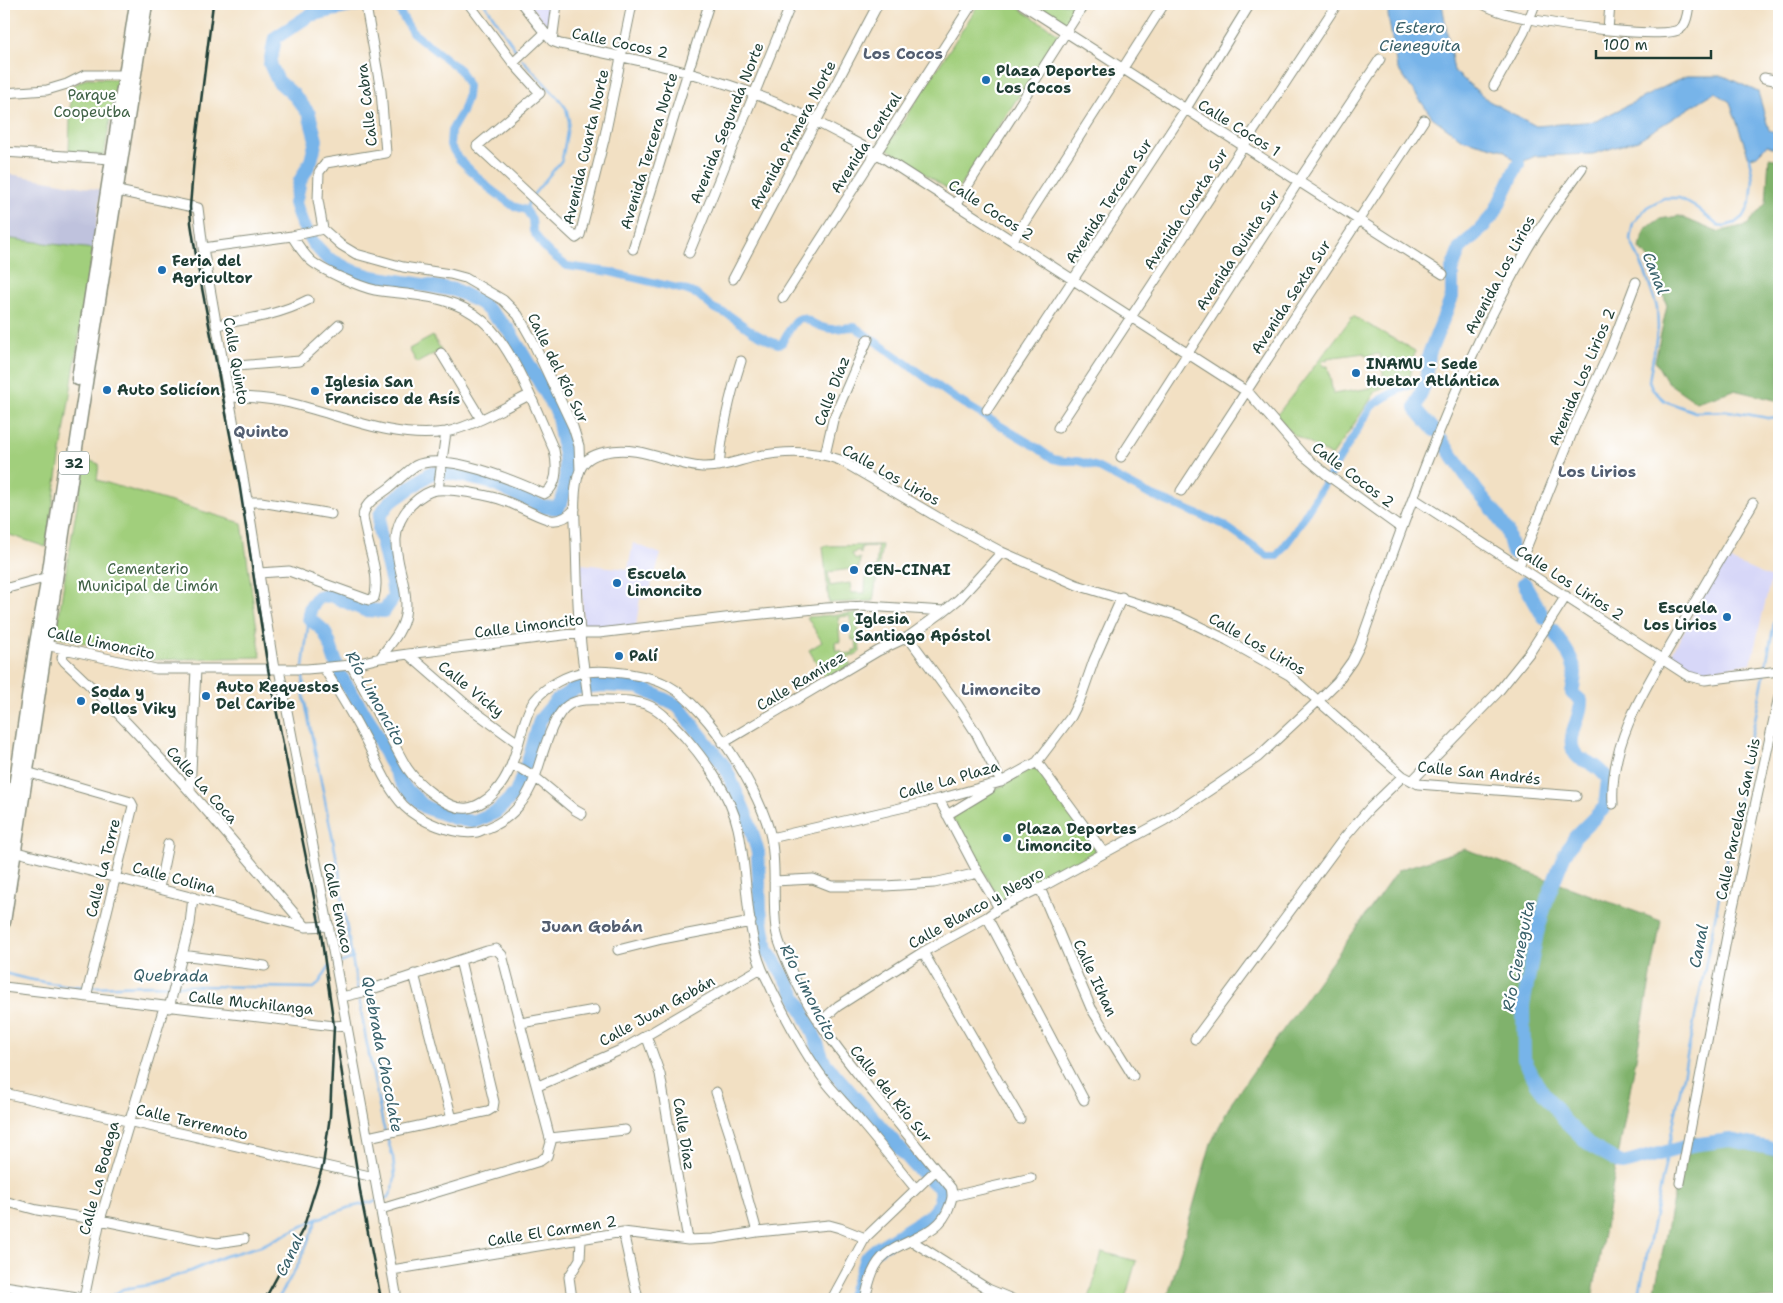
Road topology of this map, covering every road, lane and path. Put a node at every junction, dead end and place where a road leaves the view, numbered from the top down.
1 (136, 4) edge
2 (146, 4) edge
3 (469, 4) edge
4 (522, 4) edge
5 (556, 4) edge
6 (632, 4) edge
7 (709, 4) edge
8 (791, 4) edge
9 (878, 4) edge
10 (972, 4) edge
11 (1022, 4) edge
12 (1084, 4) edge
13 (1164, 4) edge
14 (1250, 4) edge
15 (1337, 4) edge
16 (1483, 4) edge
17 (1535, 4) edge
18 (1610, 4) edge
19 (1690, 4) edge
20 (367, 12) dead end
21 (1530, 19) junction
22 (1608, 30) junction
23 (1065, 32) junction
24 (545, 33) junction
25 (552, 41) junction
26 (621, 56) junction
27 (1380, 60) dead end
28 (513, 63) junction
29 (1122, 69) junction
30 (688, 72) junction
31 (124, 75) junction
32 (1764, 78) dead end
33 (1779, 81) edge
34 (1494, 86) dead end
35 (4, 92) edge
36 (753, 93) junction
37 (1185, 110) junction
38 (1424, 120) dead end
39 (816, 122) junction
40 (1244, 146) junction
41 (4, 152) edge
42 (876, 153) junction
43 (111, 159) junction
44 (1582, 168) dead end
45 (1298, 182) junction
46 (112, 190) junction
47 (956, 204) junction
48 (1358, 220) junction
49 (323, 229) junction
50 (292, 236) junction
51 (1012, 240) junction
52 (203, 248) junction
53 (633, 249) dead end
54 (689, 253) dead end
55 (1442, 274) dead end
56 (733, 279) dead end
57 (1073, 280) junction
58 (1636, 282) dead end
59 (782, 298) dead end
60 (308, 300) dead end
61 (1131, 317) junction
62 (216, 325) junction
63 (339, 325) dead end
64 (868, 339) dead end
65 (440, 353) dead end
66 (1187, 354) junction
67 (741, 361) dead end
68 (224, 367) junction
69 (1246, 391) junction
70 (529, 395) junction
71 (229, 397) junction
72 (987, 410) dead end
73 (481, 419) junction
74 (1058, 428) dead end
75 (446, 432) junction
76 (825, 455) junction
77 (1121, 457) dead end
78 (443, 462) junction
79 (719, 466) junction
80 (580, 470) junction
81 (438, 490) junction
82 (1181, 491) dead end
83 (1413, 498) junction
84 (248, 502) junction
85 (1753, 503) dead end
86 (575, 510) junction
87 (331, 514) dead end
88 (1401, 528) junction
89 (1002, 552) junction
90 (1519, 566) junction
91 (259, 573) junction
92 (53, 578) junction
93 (4, 589) edge
94 (1566, 596) junction
95 (1122, 597) junction
96 (944, 611) junction
97 (580, 633) junction
98 (908, 637) junction
99 (41, 644) junction
100 (64, 648) junction
101 (408, 654) junction
102 (380, 658) junction
103 (1662, 659) junction
104 (348, 666) junction
105 (326, 667) junction
106 (276, 669) junction
107 (196, 670) junction
108 (1779, 671) edge
109 (585, 676) junction
110 (1779, 696) edge
111 (587, 698) junction
112 (1319, 700) junction
113 (518, 743) junction
114 (723, 743) junction
115 (1037, 762) junction
116 (512, 766) junction
117 (23, 771) junction
118 (533, 776) junction
119 (1403, 776) junction
120 (1412, 781) junction
121 (1001, 782) junction
122 (190, 790) junction
123 (1576, 796) dead end
124 (940, 799) junction
125 (1613, 804) dead end
126 (582, 814) dead end
127 (947, 815) junction
128 (6, 824) edge
129 (771, 838) junction
130 (168, 844) dead end
131 (11, 850) junction
132 (1104, 853) junction
133 (4, 868) edge
134 (978, 873) junction
135 (115, 876) junction
136 (774, 881) junction
137 (159, 888) junction
138 (1040, 888) junction
139 (193, 896) junction
140 (999, 908) junction
141 (987, 917) junction
142 (4, 922) edge
143 (750, 922) junction
144 (329, 926) junction
145 (306, 927) junction
146 (618, 950) dead end
147 (923, 952) junction
148 (182, 955) junction
149 (460, 960) junction
150 (265, 966) dead end
151 (761, 968) junction
152 (414, 974) junction
153 (4, 989) edge
154 (87, 995) junction
155 (342, 997) junction
156 (166, 1007) junction
157 (595, 1010) dead end
158 (521, 1023) junction
159 (819, 1023) junction
160 (346, 1025) junction
161 (646, 1035) junction
162 (1195, 1038) dead end
163 (1133, 1076) dead end
164 (538, 1086) junction
165 (716, 1092) dead end
166 (4, 1093) edge
167 (1084, 1100) dead end
168 (1020, 1118) dead end
169 (452, 1119) junction
170 (129, 1122) junction
171 (625, 1130) dead end
172 (371, 1136) junction
173 (550, 1138) junction
174 (936, 1170) junction
175 (374, 1177) junction
176 (1031, 1178) dead end
177 (1680, 1183) dead end
178 (915, 1188) junction
179 (953, 1196) junction
180 (4, 1201) edge
181 (380, 1207) junction
182 (100, 1220) junction
183 (623, 1232) junction
184 (757, 1232) junction
185 (865, 1238) junction
186 (244, 1239) dead end
187 (581, 1240) junction
188 (688, 1240) junction
189 (912, 1241) junction
190 (392, 1270) junction
191 (4, 1286) edge
192 (84, 1299) edge
193 (397, 1299) edge
194 (572, 1299) edge
195 (638, 1299) edge
196 (832, 1299) edge
197 (865, 1299) edge
198 (1012, 1299) edge

1 - 31 highway, 32
2 - 46 highway, 32
3 - 28 street
4 - 24 street, Calle Cocos 2
5 - 25 street
6 - 26 street, Avenida Cuarta Norte
7 - 30 street, Avenida Tercera Norte
8 - 36 street, Avenida Segunda Norte
9 - 39 street, Avenida Primera Norte
10 - 42 street, Avenida Central
11 - 23 street, Calle Cocos 1
12 - 23 street
13 - 29 street
14 - 37 street, Avenida Tercera Sur
15 - 40 street, Avenida Cuarta Sur
16 - 21 street
17 - 21 street
18 - 22 street
19 - 22 street
20 - 49 street, Calle Cabra
21 - 22 street
21 - 34 street
23 - 29 street, Calle Cocos 1
23 - 47 street
24 - 25 street, Calle Cocos 2
24 - 28 street
25 - 26 street, Calle Cocos 2
26 - 28 street, Avenida Cuarta Norte
26 - 30 street, Calle Cocos 2
27 - 45 street, Avenida Quinta Sur
29 - 37 street, Calle Cocos 1
29 - 51 street
30 - 36 street, Calle Cocos 2
30 - 53 street, Avenida Tercera Norte
31 - 35 street
31 - 43 highway, 32
32 - 33 street
36 - 39 street, Calle Cocos 2
36 - 54 street, Avenida Segunda Norte
37 - 40 street, Calle Cocos 1
37 - 57 street, Avenida Tercera Sur
38 - 48 street, Avenida Sexta Sur
39 - 42 street, Calle Cocos 2
39 - 56 street, Avenida Primera Norte
40 - 45 street, Calle Cocos 1
40 - 61 street, Avenida Cuarta Sur
41 - 43 street
42 - 47 street, Calle Cocos 2
42 - 59 street, Avenida Central
43 - 46 highway, 32
44 - 83 street, Avenida Los Lirios
45 - 48 street, Calle Cocos 1
45 - 66 street, Avenida Quinta Sur
46 - 52 street, Calle Quinto
46 - 92 highway, 32
47 - 51 street, Calle Cocos 2
48 - 55 street, Calle Cocos 1
48 - 69 street, Avenida Sexta Sur
49 - 50 street
49 - 80 street, Calle del Río Sur
50 - 52 street
50 - 70 street
51 - 57 street, Calle Cocos 2
52 - 62 street, Calle Quinto
57 - 61 street, Calle Cocos 2
57 - 72 street, Avenida Tercera Sur
58 - 90 street, Avenida Los Lirios 2
60 - 62 street
61 - 66 street, Calle Cocos 2
61 - 74 street, Avenida Cuarta Sur
62 - 68 street, Calle Quinto
63 - 68 street
64 - 76 street, Calle Díaz
65 - 73 street
66 - 69 street, Calle Cocos 2
66 - 77 street, Avenida Quinta Sur
67 - 79 street
68 - 71 street, Calle Quinto
69 - 82 street, Avenida Sexta Sur
69 - 88 street, Calle Cocos 2
70 - 73 street
70 - 78 street
71 - 75 street
71 - 84 street, Calle Quinto
73 - 75 street
75 - 78 street
76 - 79 street, Calle Los Lirios
76 - 89 street, Calle Los Lirios
78 - 81 street
78 - 91 street
79 - 80 street, Calle Los Lirios
80 - 86 street
81 - 86 street
81 - 102 street
83 - 88 street, Avenida Los Lirios
83 - 90 street, Calle Los Lirios 2
84 - 87 street
84 - 91 street, Calle Quinto
85 - 103 street
86 - 97 street
88 - 112 street, Avenida Los Lirios
89 - 95 street, Calle Los Lirios
89 - 96 street
90 - 94 street, Calle Los Lirios 2
91 - 106 street, Calle Quinto
92 - 93 street
92 - 99 highway, 32
94 - 103 street, Calle Los Lirios 2
94 - 120 street
95 - 112 street, Calle Los Lirios
95 - 115 street, Calle La Plaza
96 - 97 street, Calle Limoncito
96 - 98 street, Calle Ramírez
97 - 101 street, Calle Limoncito
97 - 109 street
98 - 114 street, Calle Ramírez
98 - 121 street
99 - 100 street, Calle Limoncito
99 - 117 highway, 32
100 - 107 street, Calle Limoncito
100 - 122 street, Calle La Coca
101 - 102 street, Calle Limoncito
101 - 113 street, Calle Vicky
102 - 104 street, Calle Limoncito
103 - 108 street, Calle Los Lirios 2
103 - 125 street
104 - 105 street, Calle Limoncito
104 - 116 street, Calle del Río Sur
105 - 106 street, Calle Limoncito
105 - 118 street
106 - 107 street, Calle Limoncito
106 - 144 street, Calle Envaco
107 - 122 street
109 - 111 street
109 - 113 street, Calle del Río Sur
109 - 114 street, Calle del Río Sur
110 - 177 street, Calle Parcelas San Luis
111 - 118 street
111 - 143 street
112 - 119 street, Calle San Andrés
112 - 132 street, Calle Blanco y Negro
113 - 116 street, Calle del Río Sur
114 - 129 street, Calle del Río Sur
115 - 121 street, Calle La Plaza
115 - 132 street
116 - 118 street
117 - 128 highway, 32
117 - 131 highway, 32
117 - 135 street, Calle La Torre
118 - 126 street
119 - 120 street, Calle San Andrés
119 - 162 street
120 - 123 street, Calle San Andrés
121 - 124 street, Calle La Plaza
121 - 127 street
122 - 145 street, Calle La Coca
124 - 127 street
124 - 129 street, Calle La Plaza
127 - 134 street
128 - 131 highway, 32
129 - 136 street, Calle del Río Sur
130 - 137 street
131 - 133 highway, 32
131 - 135 street, Calle Colina
131 - 142 highway, 32
132 - 138 street, Calle Blanco y Negro
134 - 136 street
134 - 140 street
135 - 137 street, Calle Colina
135 - 154 street, Calle La Torre
136 - 159 street, Calle del Río Sur
137 - 139 street, Calle Colina
138 - 140 street, Calle Blanco y Negro
138 - 163 street, Calle Ithan
139 - 145 street, Calle Colina
139 - 148 street, Calle La Bodega
140 - 141 street, Calle Blanco y Negro
141 - 147 street, Calle Blanco y Negro
141 - 167 street
143 - 146 street
143 - 151 street
144 - 145 street
144 - 155 street, Calle Envaco
147 - 159 street, Calle Blanco y Negro
147 - 168 street
148 - 150 street
148 - 156 street, Calle La Bodega
149 - 152 street
149 - 158 street
149 - 169 street
151 - 161 street, Calle Juan Gobán
151 - 178 street
152 - 155 street
152 - 169 street
153 - 154 street, Calle Muchilanga
154 - 156 street, Calle Muchilanga
155 - 160 street, Calle Envaco
156 - 160 street, Calle Muchilanga
156 - 170 street, Calle La Bodega
157 - 158 street
158 - 164 street
159 - 174 street, Calle del Río Sur
160 - 172 street, Calle Envaco
161 - 164 street, Calle Juan Gobán
161 - 188 street, Calle Díaz
164 - 173 street
165 - 184 street
166 - 170 street, Calle Terremoto
169 - 172 street
170 - 175 street, Calle Terremoto
170 - 182 street, Calle La Bodega
171 - 173 street
172 - 175 street, Calle Envaco
173 - 181 street
174 - 178 street
174 - 179 street, Calle del Río Sur
175 - 181 street, Calle Envaco
176 - 179 street
178 - 185 street
179 - 189 street
180 - 182 street
181 - 190 street, Calle Envaco
182 - 186 street
182 - 192 street, Calle La Bodega
183 - 187 street, Calle El Carmen 2
183 - 188 street, Calle El Carmen 2
183 - 195 street
184 - 185 street, Calle El Carmen 2
184 - 188 street, Calle El Carmen 2
185 - 196 street
187 - 190 street, Calle El Carmen 2
187 - 194 street
189 - 197 street
189 - 198 street
190 - 193 street, Calle Envaco
191 - 192 street

